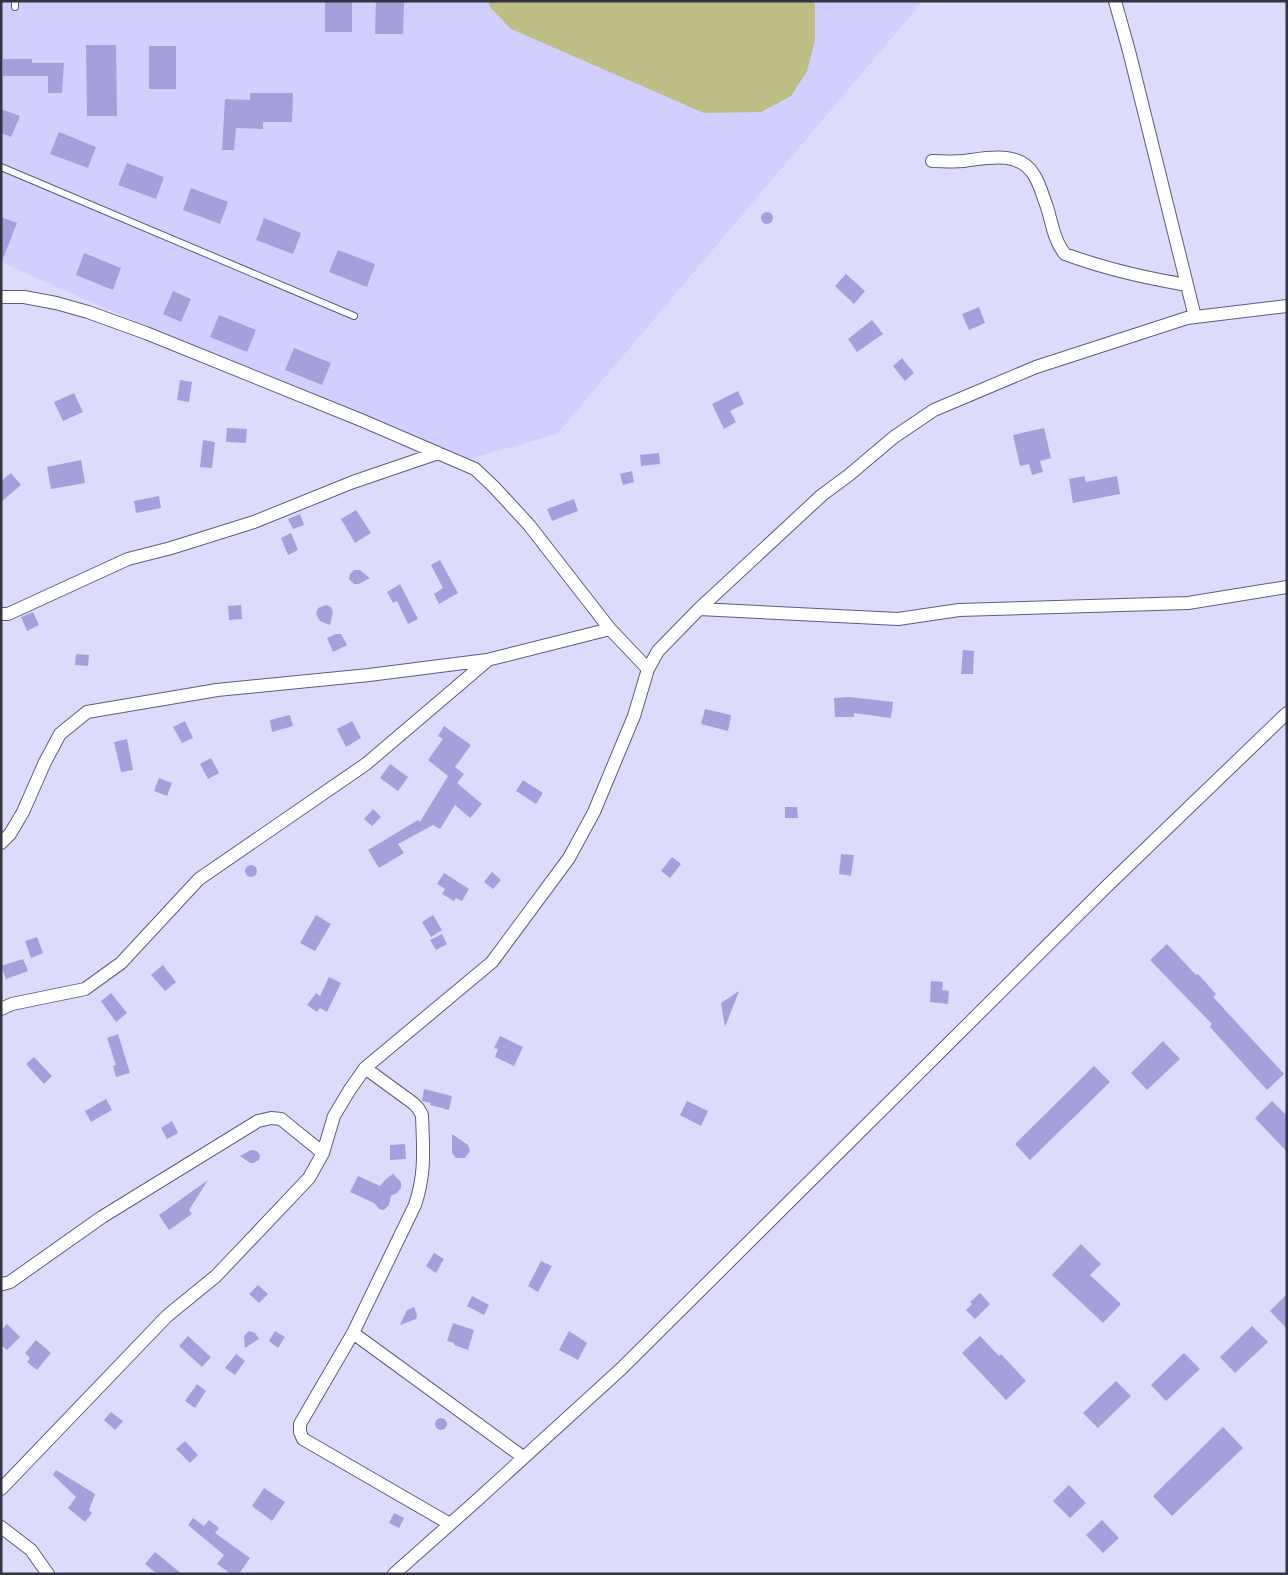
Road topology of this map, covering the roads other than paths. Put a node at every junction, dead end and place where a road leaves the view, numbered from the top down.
1 (1115, 1) edge
2 (932, 161) dead end
3 (1, 167) edge
4 (1187, 285) junction
5 (1, 297) edge
6 (1287, 306) edge
7 (354, 316) dead end
8 (1195, 317) junction
9 (438, 453) junction
10 (1287, 587) edge
11 (699, 610) junction
12 (1, 614) edge
13 (610, 628) junction
14 (488, 660) junction
15 (648, 669) junction
16 (1287, 713) edge
17 (1, 843) edge
18 (1, 1010) edge
19 (365, 1068) junction
20 (323, 1153) junction
21 (1, 1283) edge
22 (353, 1333) junction
23 (523, 1457) junction
24 (1, 1488) edge
25 (450, 1524) junction
26 (1, 1527) edge
27 (48, 1574) edge
28 (394, 1574) edge

1 - 4 street
2 - 4 street
3 - 7 lane
4 - 8 street
5 - 9 street
6 - 8 street
8 - 11 street
9 - 12 street
9 - 13 street
10 - 11 street
11 - 15 street
13 - 14 street
13 - 15 street
14 - 17 street
14 - 18 street
15 - 19 street
16 - 23 street
19 - 20 street
19 - 22 street
20 - 21 street
20 - 24 street
22 - 23 street
22 - 25 street
23 - 25 street
25 - 28 street
26 - 27 street

